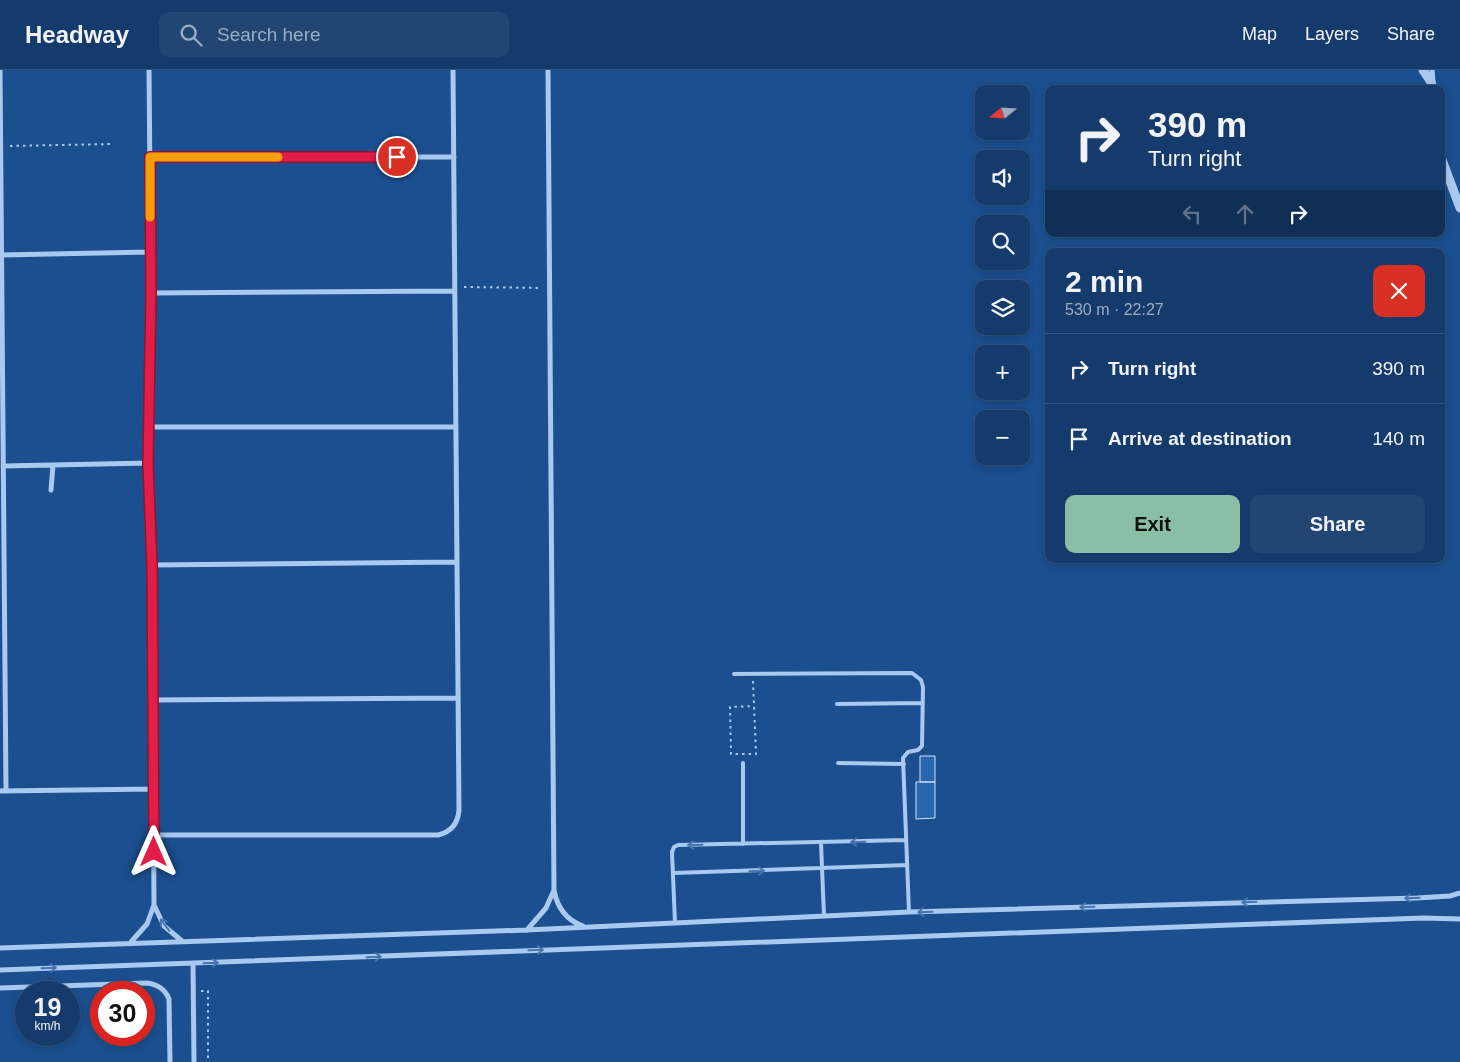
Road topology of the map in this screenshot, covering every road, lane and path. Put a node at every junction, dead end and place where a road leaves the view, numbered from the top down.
1 (0, 70) edge
2 (149, 70) edge
3 (453, 70) edge
4 (548, 70) edge
5 (1422, 70) edge
6 (1432, 70) edge
7 (1431, 85) edge
8 (1433, 85) edge
9 (111, 144) dead end
10 (0, 146) edge
11 (150, 157) junction
12 (454, 157) junction
13 (1445, 168) edge
14 (1460, 208) edge
15 (150, 252) junction
16 (1, 255) edge
17 (549, 288) junction
18 (454, 289) junction
19 (151, 293) junction
20 (1, 389) edge
21 (149, 427) junction
22 (456, 427) junction
23 (148, 464) junction
24 (53, 465) junction
25 (3, 466) junction
26 (51, 490) dead end
27 (457, 562) junction
28 (152, 565) junction
29 (734, 674) dead end
30 (753, 674) junction
31 (458, 698) junction
32 (153, 700) junction
33 (922, 703) junction
34 (837, 704) dead end
35 (754, 706) junction
36 (743, 763) dead end
37 (838, 763) dead end
38 (904, 764) junction
39 (153, 789) junction
40 (3, 791) edge
41 (154, 835) junction
42 (906, 840) junction
43 (821, 843) junction
44 (743, 844) junction
45 (907, 866) junction
46 (822, 869) junction
47 (673, 873) junction
48 (554, 890) junction
49 (1459, 894) edge
50 (154, 905) junction
51 (909, 912) junction
52 (824, 916) junction
53 (1459, 920) edge
54 (675, 923) junction
55 (585, 927) junction
56 (527, 930) junction
57 (182, 941) junction
58 (131, 943) junction
59 (0, 948) edge
60 (193, 963) junction
61 (0, 970) edge
62 (0, 988) edge
63 (193, 992) junction
64 (170, 1062) edge
65 (194, 1062) edge
66 (208, 1062) edge

1 - 10 street
2 - 11 street
3 - 12 street
4 - 17 street
5 - 7 street
6 - 8 street
9 - 10 path
10 - 16 street
11 - 12 street
11 - 15 street
12 - 18 street
13 - 14 street
15 - 16 street
15 - 19 street
16 - 20 street
17 - 18 path
17 - 48 street
18 - 19 street
18 - 22 street
19 - 21 street
20 - 25 street
21 - 22 street
21 - 23 street
22 - 27 street
23 - 24 street
23 - 28 street
24 - 25 street
24 - 26 street
25 - 40 street
27 - 28 street
27 - 31 street
28 - 32 street
29 - 30 lane
30 - 33 lane
30 - 35 path
31 - 32 street
31 - 41 street
32 - 39 street
33 - 34 lane
33 - 38 lane
35 - 35 path
36 - 44 lane
37 - 38 lane
38 - 42 lane
39 - 40 street
39 - 41 street
41 - 50 street
42 -> 43 lane
42 - 45 lane
43 - 44 lane
43 - 46 lane
44 -> 47 lane
45 - 46 lane
45 - 51 lane
47 -> 46 lane
46 - 52 lane
47 - 54 lane
48 - 55 street
48 - 56 street
49 -> 51 street
57 -> 50 street
50 - 58 street
51 - 52 street
52 - 54 street
60 -> 53 street
54 - 55 street
55 - 56 street
56 - 57 street
57 - 58 street
58 - 59 street
61 -> 60 street
60 - 63 street
62 - 64 street
63 - 65 street
63 - 66 path

